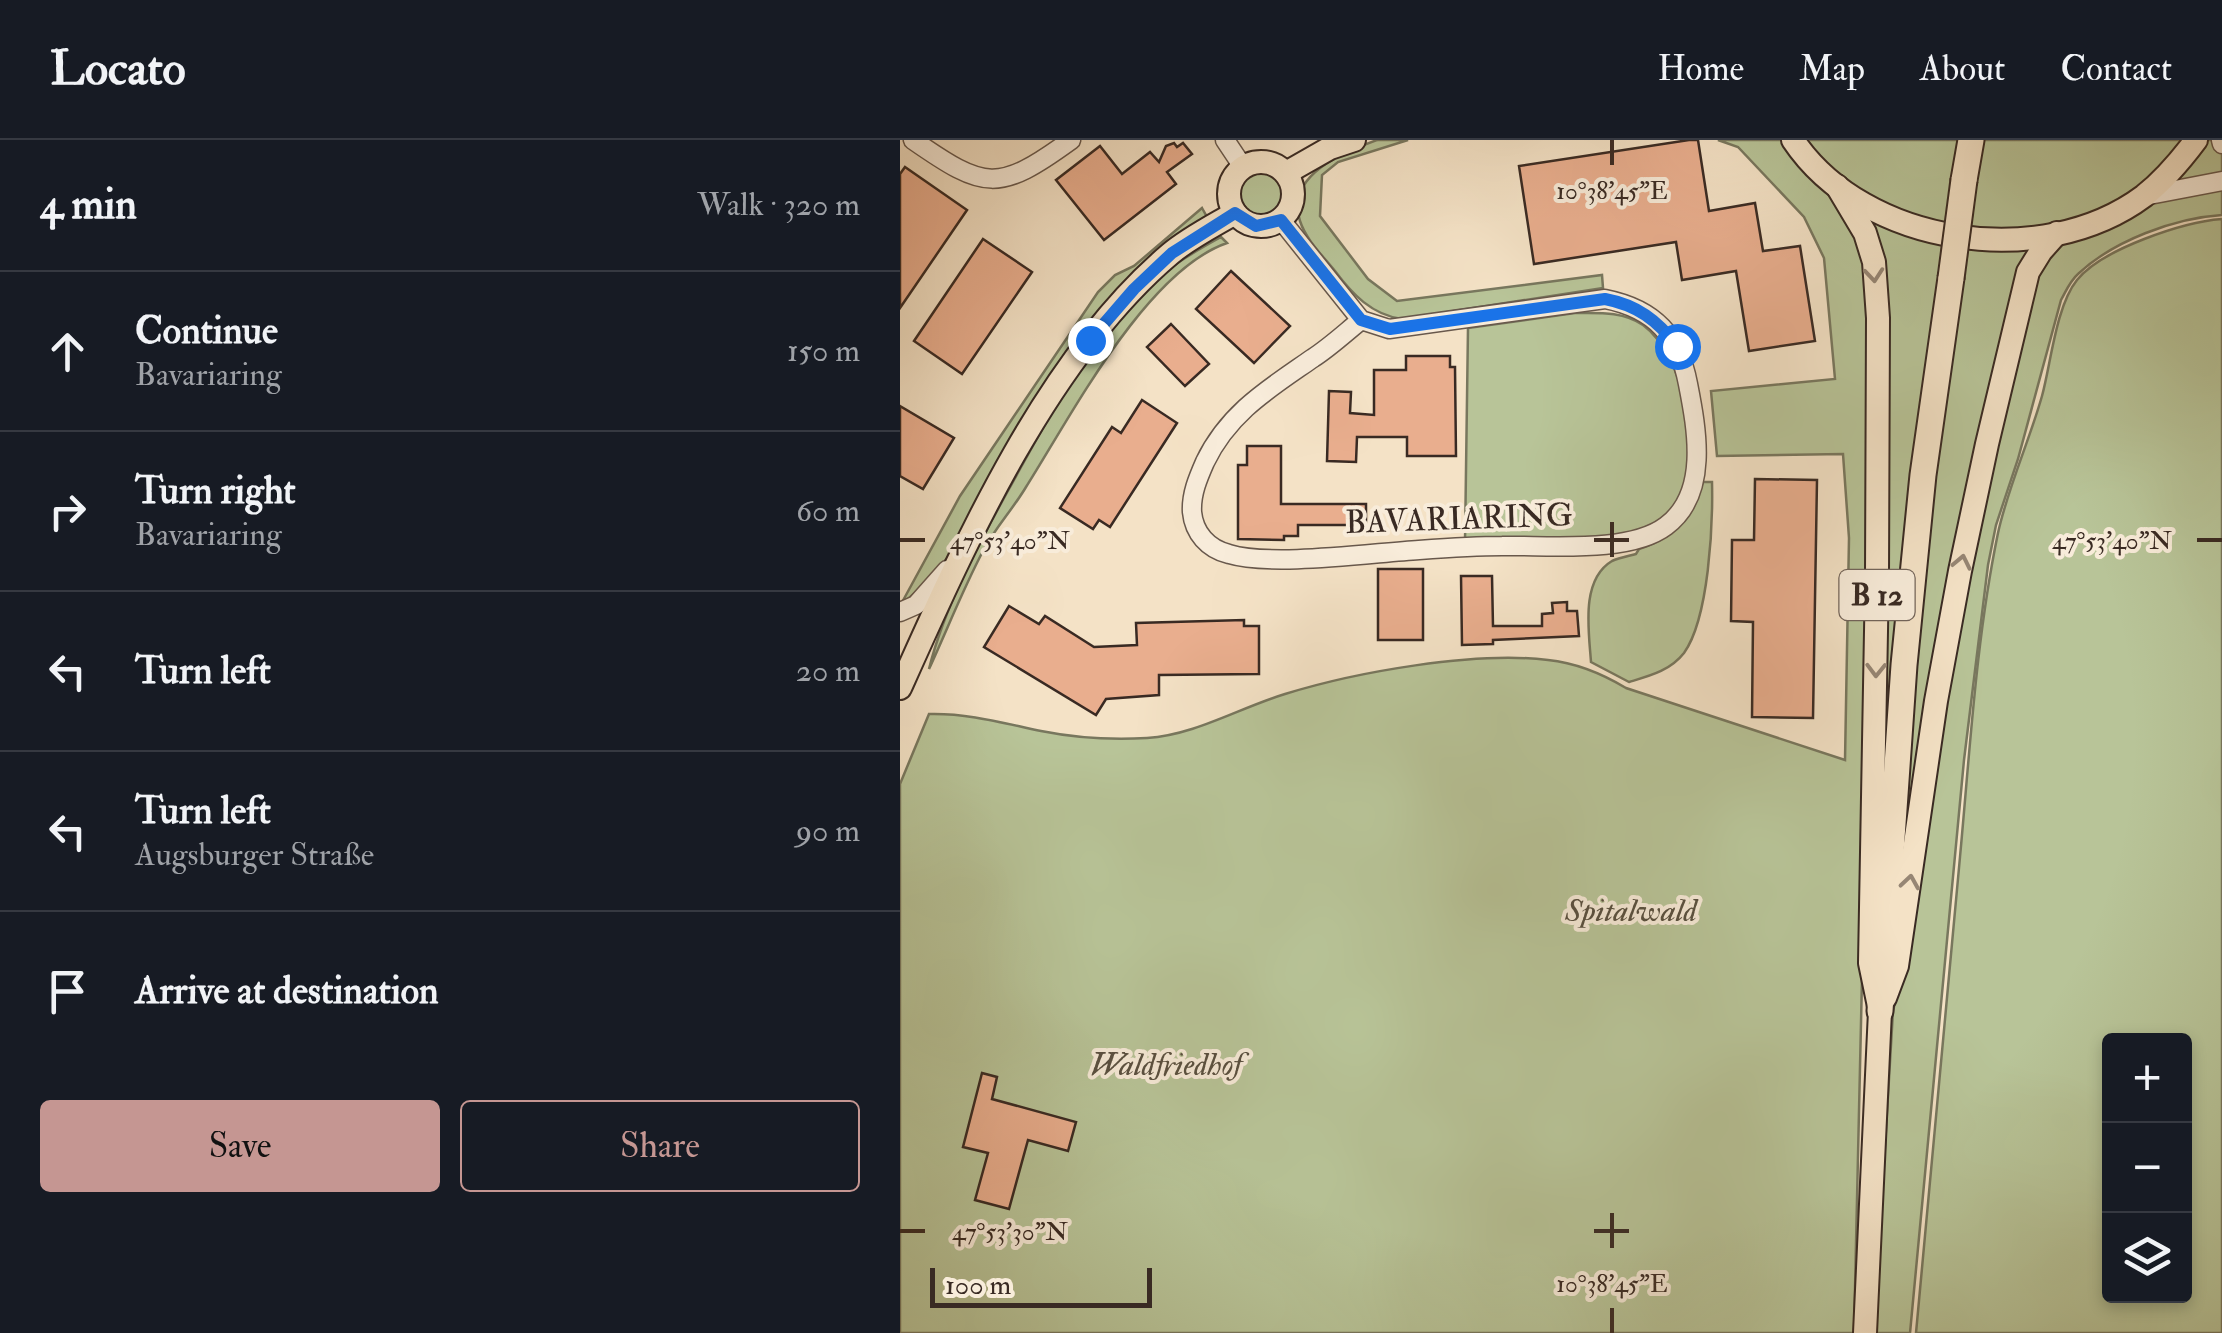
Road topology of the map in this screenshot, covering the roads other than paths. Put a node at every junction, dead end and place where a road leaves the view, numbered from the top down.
1 (912, 140) edge
2 (1071, 140) edge
3 (1224, 140) edge
4 (1354, 140) edge
5 (1793, 140) edge
6 (1971, 140) edge
7 (2196, 140) edge
8 (1243, 167) junction
9 (1286, 173) junction
10 (2222, 181) edge
11 (1838, 186) junction
12 (2144, 196) junction
13 (1235, 213) junction
14 (1281, 220) junction
15 (2057, 234) junction
16 (1361, 320) junction
17 (966, 546) junction
18 (900, 612) edge
19 (908, 650) edge
20 (901, 683) edge
21 (1880, 1011) junction
22 (1865, 1333) edge

1 - 2 street
3 - 8 street
4 - 9 main road
5 - 11 main road
6 - 21 highway, B 12, bridge
7 - 12 main road
8 - 9 main road
8 - 13 main road
9 - 14 main road
10 - 12 street
11 - 15 main road
11 -> 21 main road, B 12
12 - 15 main road
13 - 14 main road
13 - 17 main road
14 - 16 street
21 -> 15 main road
16 - 16 street, BAVARIARING
17 - 18 street
17 - 19 main road
19 - 20 main road
21 - 22 main road, B 12

